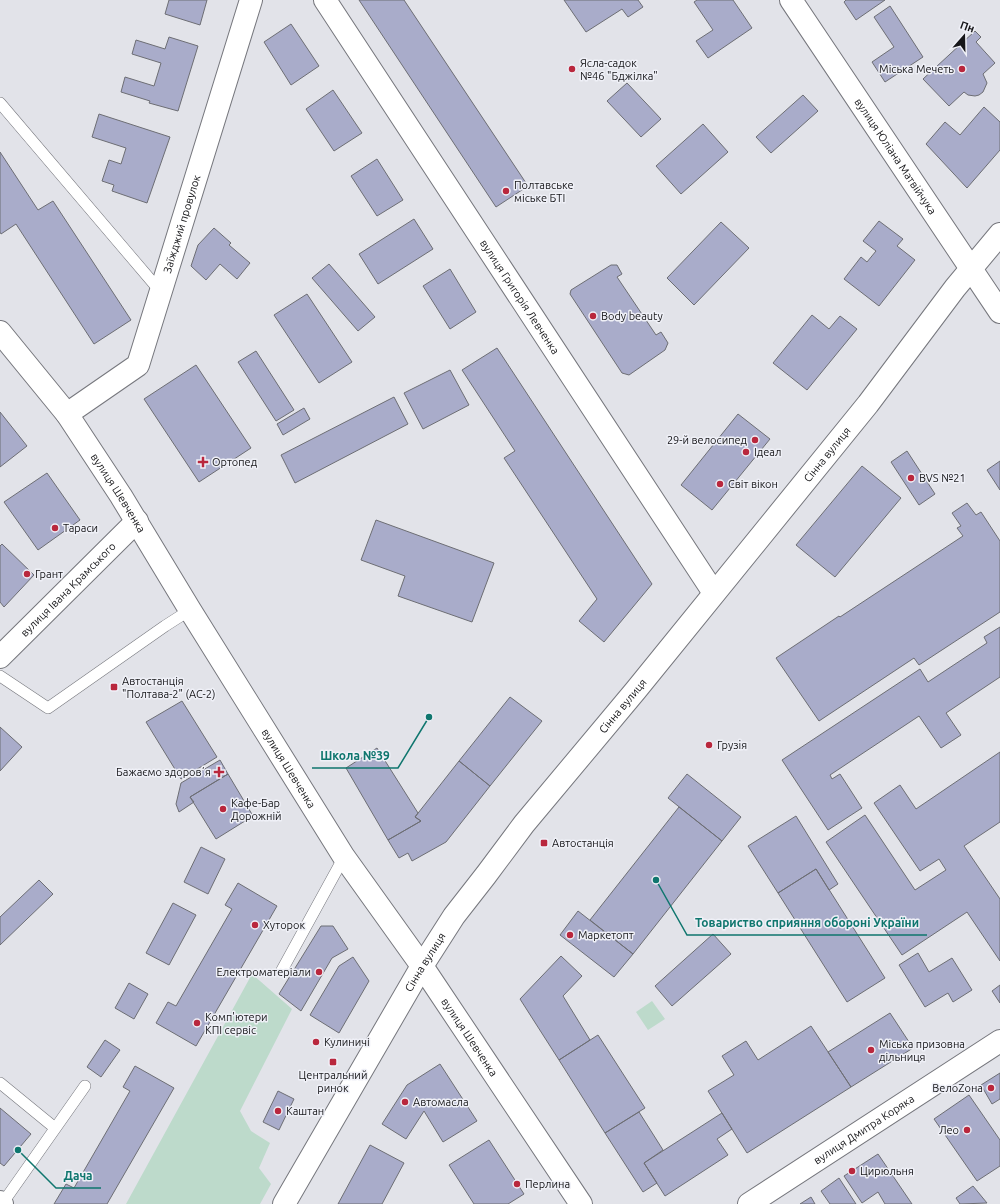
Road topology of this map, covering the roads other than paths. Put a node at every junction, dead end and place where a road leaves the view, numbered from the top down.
1 (251, 0) edge
2 (325, 0) edge
3 (791, 0) edge
4 (0, 103) edge
5 (1000, 234) edge
6 (971, 269) junction
7 (160, 291) junction
8 (1000, 312) edge
9 (0, 332) edge
10 (67, 414) junction
11 (137, 521) junction
12 (714, 593) junction
13 (190, 610) junction
14 (0, 657) edge
15 (0, 676) edge
16 (344, 857) junction
17 (422, 966) junction
18 (282, 970) dead end
19 (1000, 1041) edge
20 (0, 1083) edge
21 (85, 1086) dead end
22 (55, 1128) junction
23 (1, 1203) edge
24 (284, 1204) edge
25 (581, 1204) edge
26 (749, 1204) edge

1 - 7 street, Заїжджий провулок
2 - 12 street, вулиця Григорія Левченка
3 - 6 street, вулиця Юліана Матвійчука
4 - 7 lane
5 - 6 street, Сінна вулиця
6 - 8 street, вулиця Юліана Матвійчука
6 - 12 street, Сінна вулиця
7 - 10 street, Заїжджий провулок
9 - 10 street, вулиця Шевченка
10 - 11 street, вулиця Шевченка
11 - 13 street, вулиця Шевченка
11 - 14 street, вулиця Івана Крамського
12 - 17 street, Сінна вулиця
13 - 15 lane
13 - 16 street, вулиця Шевченка
16 - 17 street, вулиця Шевченка
16 - 18 lane
17 - 24 street, Сінна вулиця
17 - 25 street, вулиця Шевченка
19 - 26 street, вулиця Дмитра Коряка
20 - 22 lane
21 - 22 lane
22 - 23 lane

